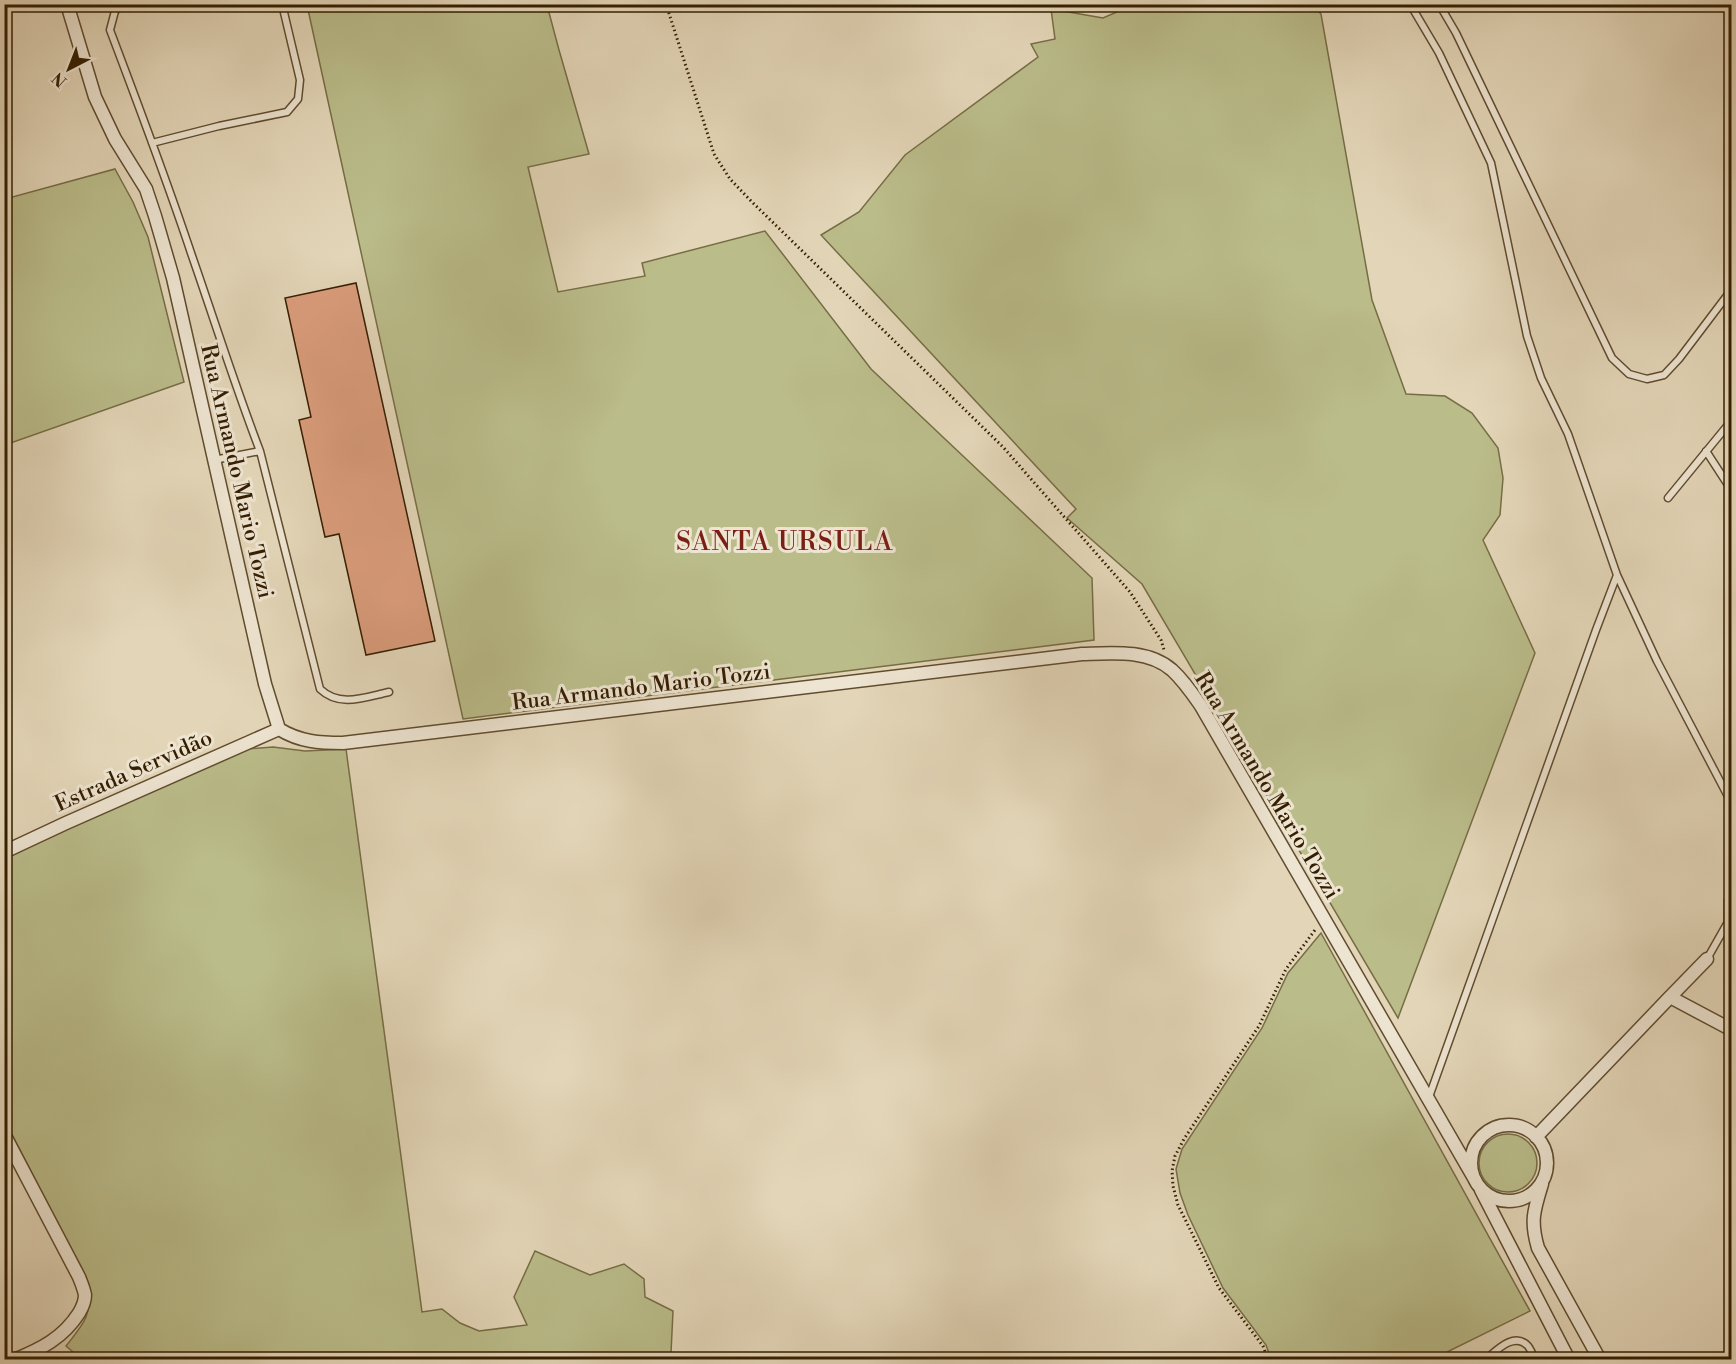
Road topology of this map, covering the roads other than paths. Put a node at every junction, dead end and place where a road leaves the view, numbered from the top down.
1 (67, 4) edge
2 (123, 4) edge
3 (282, 4) edge
4 (1410, 4) edge
5 (1439, 4) edge
6 (152, 143) junction
7 (1731, 289) edge
8 (1731, 420) edge
9 (260, 451) junction
10 (1706, 451) junction
11 (213, 460) junction
12 (1731, 491) edge
13 (1668, 498) dead end
14 (1617, 575) junction
15 (389, 692) dead end
16 (279, 729) junction
17 (1731, 804) edge
18 (4, 852) edge
19 (1731, 887) edge
20 (1730, 922) edge
21 (1707, 959) joint
22 (1670, 997) junction
23 (1731, 1030) edge
24 (1428, 1097) junction
25 (4, 1134) edge
26 (1536, 1137) junction
27 (1545, 1174) junction
28 (1476, 1181) junction
29 (14, 1359) edge
30 (1485, 1359) edge
31 (1535, 1359) edge
32 (1569, 1359) edge
33 (1600, 1359) edge

1 - 11 street, Rua Armando Mario Tozzi
2 - 6 lane
3 - 6 lane
4 - 14 lane
5 - 7 lane
6 - 9 lane
8 - 10 lane
9 - 11 lane
9 - 15 lane
10 - 12 lane
10 - 13 lane
11 - 16 street, Rua Armando Mario Tozzi
14 - 17 lane
14 - 24 lane
16 - 18 street, Estrada Servidão
16 - 24 street, Rua Armando Mario Tozzi
19 - 20 lane
20 - 21 lane
21 - 22 street
22 - 23 street
22 - 26 street
24 - 28 street, Rua Armando Mario Tozzi
25 - 29 street
26 - 27 street
26 - 28 street
27 - 28 street
27 - 33 street
28 - 32 street, Rua Armando Mario Tozzi
30 - 31 lane

